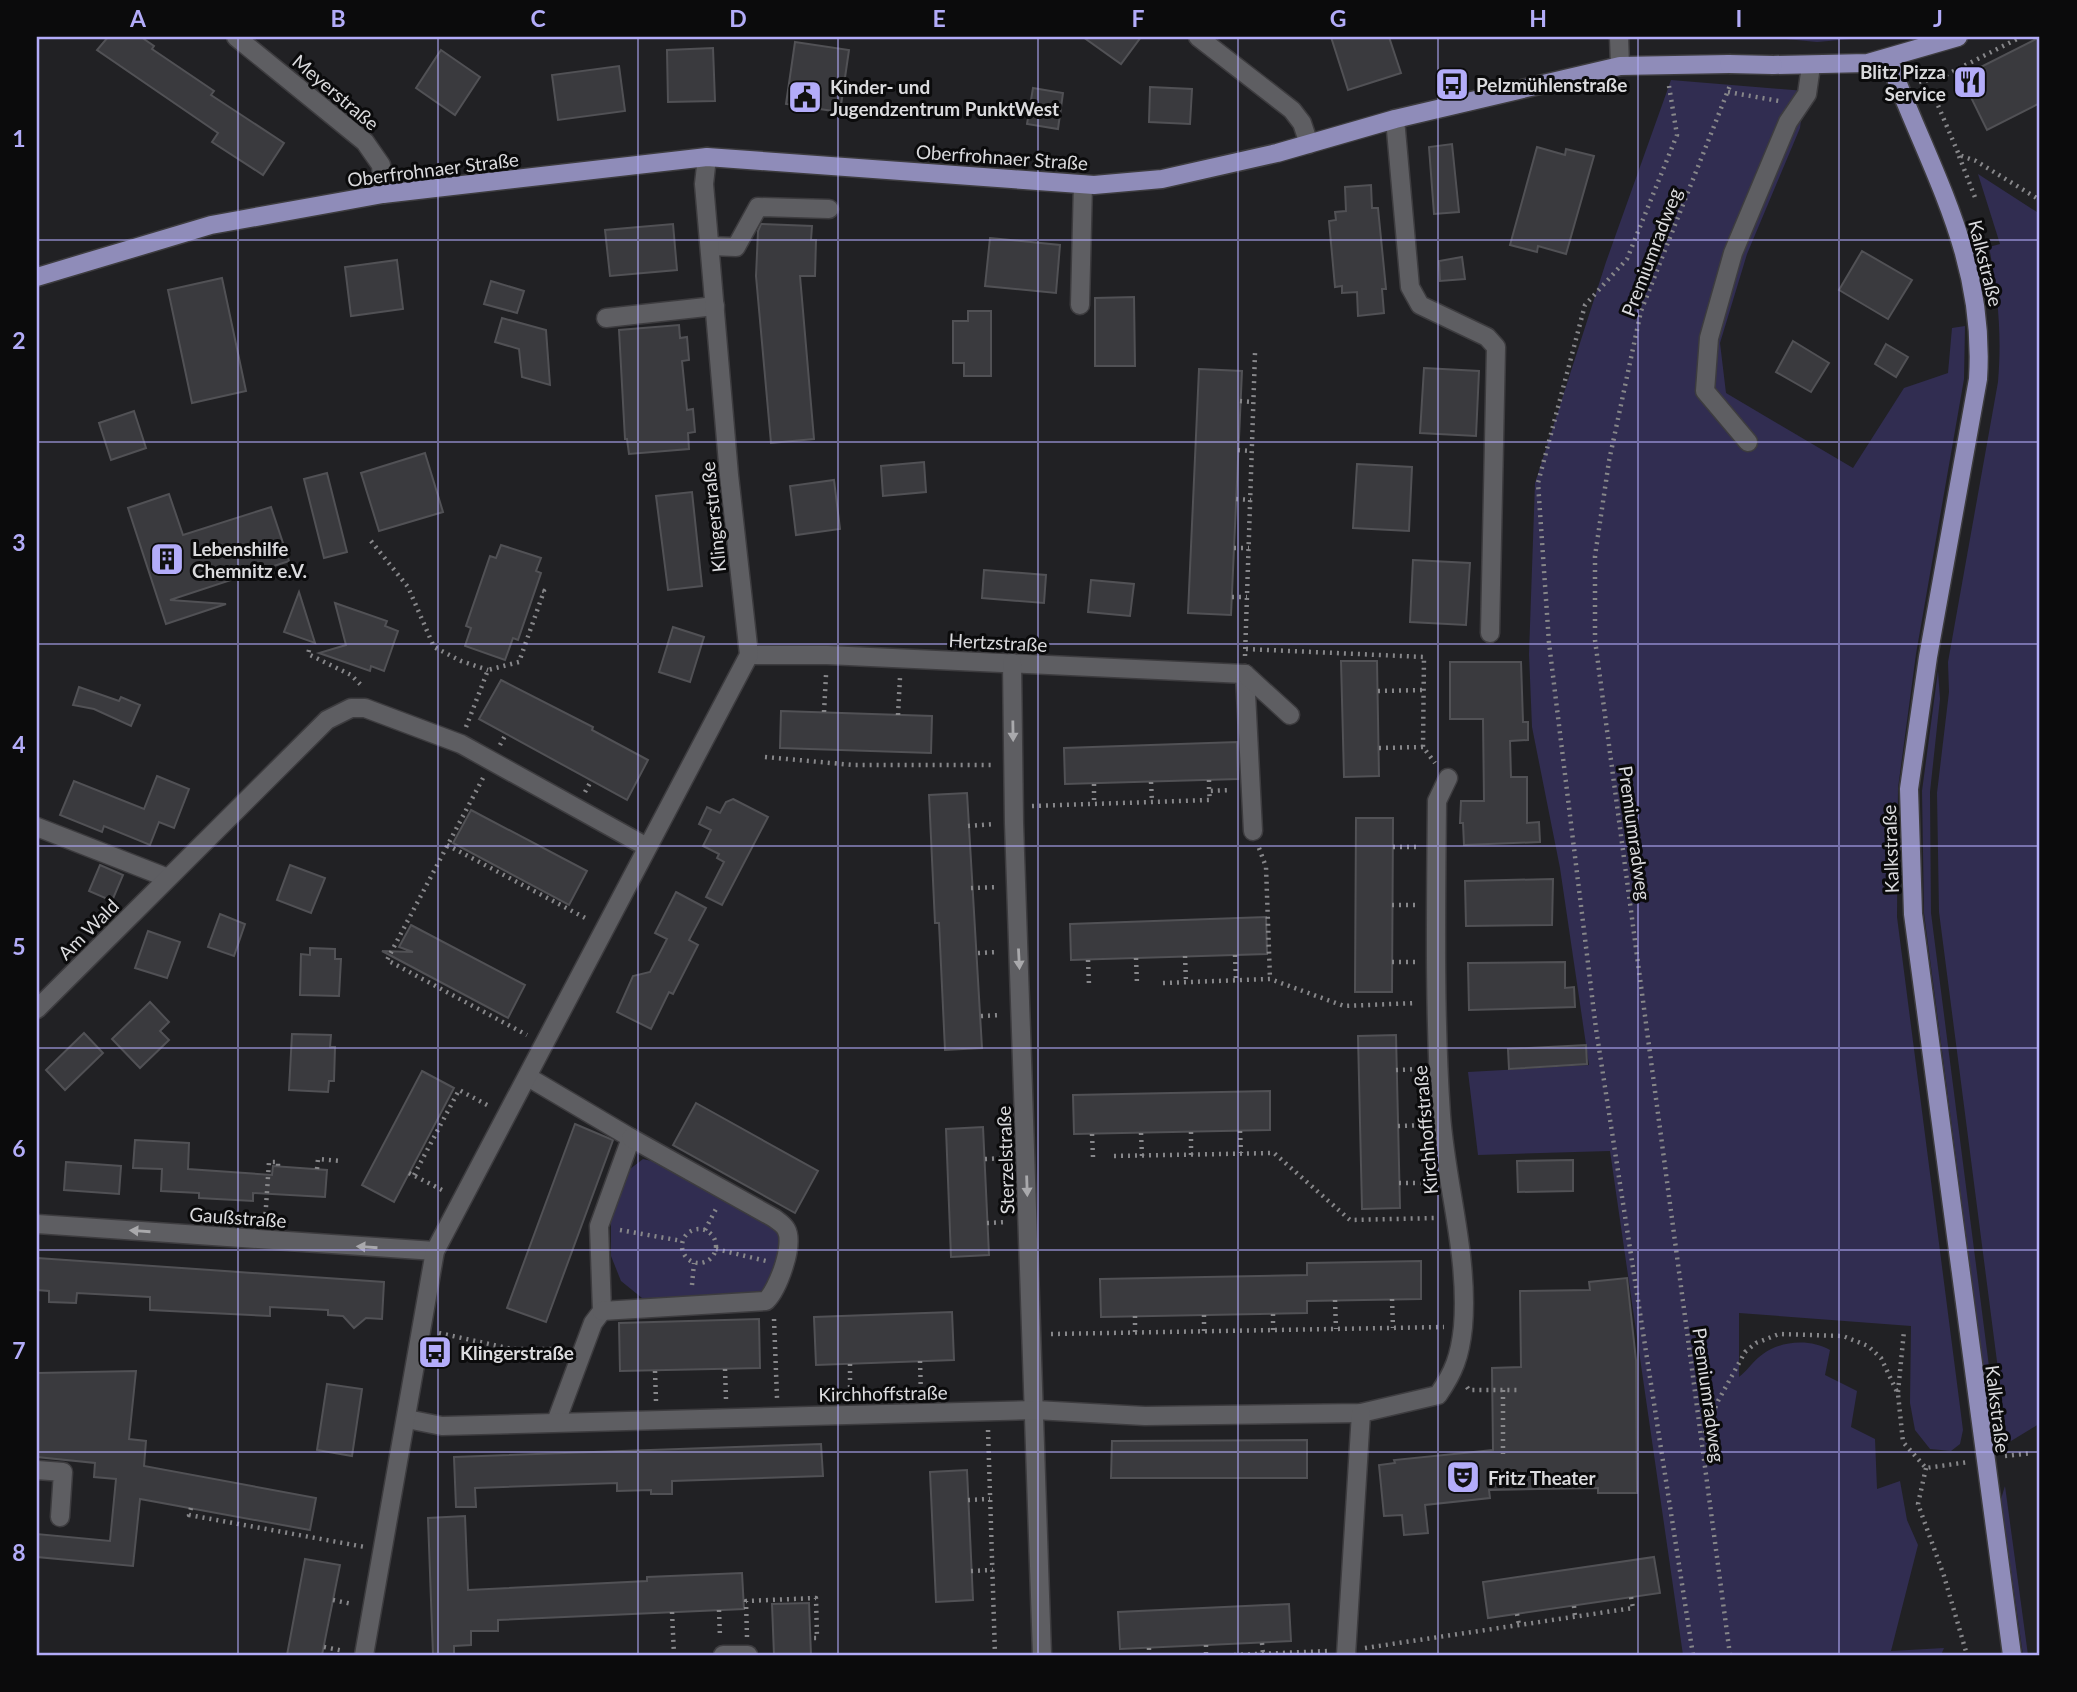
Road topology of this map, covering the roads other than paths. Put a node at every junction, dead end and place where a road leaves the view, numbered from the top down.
1 (236, 37) edge
2 (1198, 37) edge
3 (1619, 37) edge
4 (1958, 37) edge
5 (1888, 58) junction
6 (1620, 66) junction
7 (1811, 66) junction
8 (1395, 119) junction
9 (1309, 144) junction
10 (707, 157) junction
11 (1083, 184) junction
12 (383, 194) junction
13 (829, 209) dead end
14 (710, 246) junction
15 (37, 277) edge
16 (1080, 305) dead end
17 (715, 306) junction
18 (607, 318) dead end
19 (1748, 442) dead end
20 (1490, 633) dead end
21 (750, 655) junction
22 (1012, 663) junction
23 (1245, 674) junction
24 (1290, 715) dead end
25 (1448, 779) road end
26 (37, 827) edge
27 (1253, 831) road end
28 (648, 847) junction
29 (169, 878) junction
30 (37, 1009) edge
31 (528, 1077) junction
32 (631, 1138) junction
33 (37, 1224) edge
34 (435, 1251) junction
35 (602, 1311) junction
36 (1035, 1410) junction
37 (1361, 1413) junction
38 (407, 1419) junction
39 (556, 1422) junction
40 (37, 1470) edge
41 (60, 1517) dead end
42 (1346, 1653) edge
43 (364, 1655) edge
44 (723, 1655) edge
45 (748, 1655) edge
46 (1042, 1655) edge
47 (2012, 1655) edge

1 - 12 street, Meyerstraße
2 - 9 street
3 - 6 street
4 - 5 main road, Oberfrohnaer Straße
5 - 7 main road, Oberfrohnaer Straße
5 - 47 main road, Kalkstraße
6 - 7 main road, Oberfrohnaer Straße, bridge
6 - 8 main road, Oberfrohnaer Straße
7 - 19 street
8 - 9 main road, Oberfrohnaer Straße
8 - 20 street
9 - 11 main road, Oberfrohnaer Straße
10 - 11 main road, Oberfrohnaer Straße
10 - 12 main road, Oberfrohnaer Straße
10 - 14 street, Klingerstraße
11 - 16 street
12 - 15 main road, Oberfrohnaer Straße
13 - 14 street
14 - 17 street, Klingerstraße
17 - 18 street
17 - 21 street, Klingerstraße
21 - 22 street, Hertzstraße
21 - 28 street
22 - 23 street, Hertzstraße
22 -> 36 street, Sterzelstraße
23 - 24 street
23 - 27 street
25 - 37 street, Kirchhoffstraße
26 - 29 street
28 - 29 street, Am Wald
28 - 31 street
29 - 30 street, Am Wald
31 - 32 street
31 - 34 street
32 - 35 street
32 - 35 street
34 -> 33 street, Gaußstraße
34 - 38 street
35 - 39 street
36 - 37 street, Kirchhoffstraße
36 - 39 street, Kirchhoffstraße
36 - 46 street, Sterzelstraße
37 - 42 street
38 - 39 street, Kirchhoffstraße
38 - 43 street
40 - 41 street
44 - 45 street

